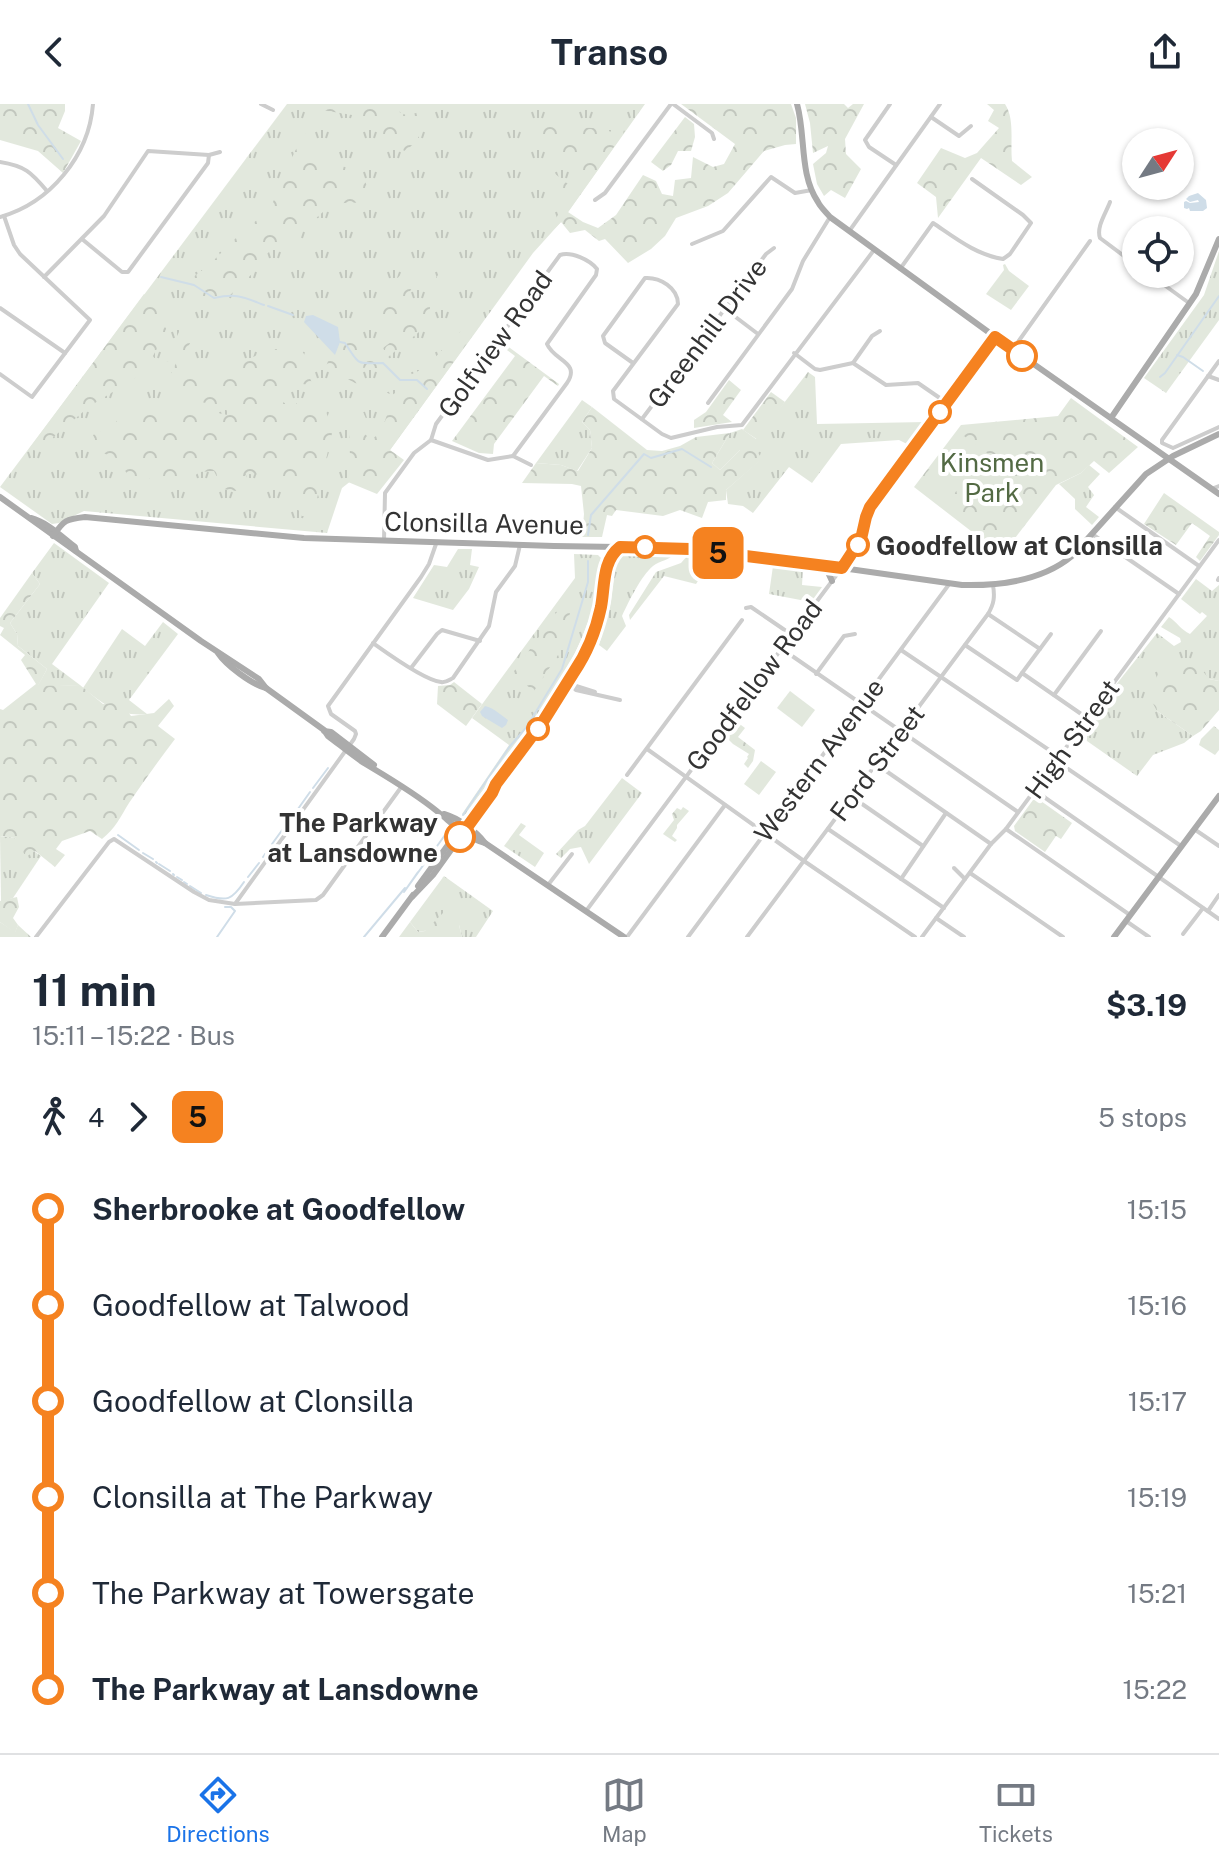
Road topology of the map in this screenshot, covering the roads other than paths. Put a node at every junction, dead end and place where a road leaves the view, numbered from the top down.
1 (93, 104) edge
2 (261, 104) edge
3 (672, 104) edge
4 (797, 104) edge
5 (890, 104) edge
6 (940, 104) edge
7 (273, 110) dead end
8 (931, 117) junction
9 (971, 126) dead end
10 (714, 139) dead end
11 (220, 152) dead end
12 (209, 155) junction
13 (0, 162) edge
14 (896, 165) junction
15 (972, 179) dead end
16 (812, 190) junction
17 (47, 191) junction
18 (595, 200) dead end
19 (1110, 202) dead end
20 (2, 217) edge
21 (830, 217) junction
22 (849, 232) junction
23 (82, 239) junction
24 (1219, 239) edge
25 (1090, 241) dead end
26 (692, 244) dead end
27 (774, 248) dead end
28 (874, 250) junction
29 (1122, 254) edge
30 (900, 269) junction
31 (44, 277) junction
32 (1168, 288) edge
33 (1189, 303) junction
34 (0, 308) edge
35 (725, 309) junction
36 (880, 331) dead end
37 (759, 334) junction
38 (995, 337) junction
39 (1013, 349) junction
40 (65, 353) junction
41 (794, 353) junction
42 (1219, 361) edge
43 (633, 363) junction
44 (853, 363) junction
45 (0, 374) edge
46 (1208, 376) junction
47 (1219, 380) edge
48 (708, 403) dead end
49 (947, 403) junction
50 (1109, 417) junction
51 (642, 419) junction
52 (1219, 427) edge
53 (1219, 434) edge
54 (431, 440) junction
55 (513, 456) junction
56 (1168, 459) junction
57 (531, 465) dead end
58 (1215, 488) edge
59 (1219, 494) edge
60 (0, 497) edge
61 (1115, 507) junction
62 (55, 534) junction
63 (1092, 534) junction
64 (1219, 540) edge
65 (384, 541) junction
66 (437, 543) junction
67 (520, 545) junction
68 (594, 546) junction
69 (609, 547) junction
70 (620, 547) junction
71 (607, 566) junction
72 (825, 566) junction
73 (1199, 566) junction
74 (842, 568) junction
75 (832, 581) junction
76 (950, 583) junction
77 (993, 584) junction
78 (1179, 595) junction
79 (746, 608) dead end
80 (988, 614) junction
81 (742, 620) dead end
82 (1101, 631) dead end
83 (855, 634) dead end
84 (1051, 634) dead end
85 (792, 635) junction
86 (480, 641) junction
87 (373, 643) junction
88 (965, 645) junction
89 (782, 649) junction
90 (1040, 649) junction
91 (901, 650) junction
92 (411, 668) junction
93 (1022, 673) junction
94 (816, 674) junction
95 (941, 677) junction
96 (570, 684) junction
97 (1054, 695) junction
98 (620, 700) dead end
99 (861, 704) junction
100 (1087, 718) junction
101 (900, 732) junction
102 (348, 747) junction
103 (647, 749) junction
104 (1057, 758) junction
105 (876, 764) junction
106 (627, 775) dead end
107 (686, 776) junction
108 (402, 786) junction
109 (1034, 790) junction
110 (1219, 796) edge
111 (852, 797) junction
112 (725, 805) junction
113 (1018, 812) junction
114 (946, 813) junction
115 (463, 828) junction
116 (828, 829) junction
117 (1006, 829) junction
118 (1194, 829) junction
119 (765, 833) junction
120 (991, 844) junction
121 (923, 846) junction
122 (1181, 846) junction
123 (1219, 846) edge
124 (572, 854) dead end
125 (804, 861) junction
126 (954, 868) dead end
127 (970, 873) junction
128 (1159, 877) junction
129 (901, 879) junction
130 (965, 879) junction
131 (548, 885) junction
132 (1219, 895) edge
133 (235, 904) junction
134 (944, 908) junction
135 (1206, 909) junction
136 (586, 911) junction
137 (936, 918) junction
138 (1128, 918) junction
139 (1219, 919) edge
140 (1183, 934) dead end
141 (36, 937) edge
142 (382, 937) edge
143 (626, 937) edge
144 (688, 937) edge
145 (747, 937) edge
146 (915, 937) edge
147 (922, 937) edge
148 (964, 937) edge
149 (1063, 937) edge
150 (1114, 937) edge
151 (1149, 937) edge

1 - 17 street
2 - 7 street
3 - 10 street
3 - 18 street
4 - 16 main road
5 - 14 street
6 - 8 street
8 - 9 street
8 - 14 street
11 - 12 street
12 - 23 street
12 - 23 street
13 - 17 street
14 - 22 street
15 - 30 street
16 - 21 main road
16 - 26 street
17 - 20 street
19 - 29 street
20 - 31 street
21 - 22 main road
21 - 37 street
22 - 28 main road
23 - 31 street
24 - 33 main road
25 - 39 street
27 - 35 street, Greenhill Drive
28 - 30 main road
28 - 41 street
30 - 38 main road
31 - 40 street
32 - 33 street
33 - 50 main road
34 - 40 street
35 - 37 street
35 - 51 street, Greenhill Drive
36 - 44 street
37 - 48 street
38 - 39 main road
38 - 49 street, Goodfellow Road
39 - 50 main road
40 - 45 street
41 - 44 street
41 - 51 street
42 - 46 street
43 - 43 street
43 - 51 street
44 - 49 street
46 - 47 street
46 - 52 street
49 - 74 street, Goodfellow Road
50 - 56 main road
53 - 56 main road, Clonsilla Avenue
54 - 55 street
54 - 55 street, Golfview Road
54 - 65 street, Golfview Road
55 - 57 street
56 - 58 main road
56 - 61 main road, Clonsilla Avenue
58 - 59 main road
60 - 62 main road
61 - 63 main road, Clonsilla Avenue
61 - 73 street
62 - 65 main road, Clonsilla Avenue
62 - 102 main road
63 - 77 main road, Clonsilla Avenue
63 - 78 street
64 - 73 street, High Street
65 - 66 main road, Clonsilla Avenue
66 - 67 main road, Clonsilla Avenue
66 - 87 street
67 - 68 main road, Clonsilla Avenue
67 - 86 street
68 - 69 main road, Clonsilla Avenue
68 - 71 main road
69 - 70 main road, Clonsilla Avenue
69 - 71 main road
70 - 71 main road
70 - 72 main road, Clonsilla Avenue
71 - 96 main road
72 - 74 main road, Clonsilla Avenue
72 - 75 main road
73 - 78 street, High Street
74 - 75 street, Goodfellow Road
74 - 76 main road, Clonsilla Avenue
75 - 85 street, Goodfellow Road
76 - 77 main road, Clonsilla Avenue
76 - 91 street, Western Avenue
77 - 80 street, Ford Street
78 - 100 street, High Street
79 - 85 street
80 - 88 street, Ford Street
80 - 90 street
81 - 103 street
82 - 97 street
83 - 94 street
84 - 90 street
85 - 89 street, Goodfellow Road
86 - 92 street
86 - 92 street
87 - 92 street
87 - 102 street
88 - 93 street
88 - 95 street, Ford Street
89 - 94 street
89 - 107 street, Goodfellow Road
90 - 93 street
91 - 95 street
91 - 99 street, Western Avenue
93 - 97 street
94 - 99 street
95 - 101 street, Ford Street
95 - 104 street
96 - 98 street
96 - 115 main road
97 - 100 street
99 - 101 street
99 - 119 street, Western Avenue
100 - 104 street, High Street
101 - 105 street, Ford Street
101 - 113 street
102 - 108 main road
102 - 133 street
103 - 106 street
103 - 107 street
104 - 109 street, High Street
104 - 122 street
105 - 111 street, Ford Street
105 - 114 street
107 - 112 street
107 - 136 street, Goodfellow Road
108 - 115 main road
108 - 133 street
109 - 113 street, High Street
109 - 128 street
110 - 118 main road
111 - 116 street, Ford Street
111 - 121 street
112 - 119 street
112 - 143 street
113 - 117 street, High Street
114 - 120 street
114 - 121 street
115 - 131 main road
115 - 142 main road
116 - 125 street, Ford Street
116 - 129 street
117 - 120 street, High Street
117 - 138 street
118 - 122 main road
118 - 123 street
119 - 125 street
119 - 144 street, Western Avenue
120 - 127 street, High Street
121 - 129 street
122 - 128 main road
124 - 131 street
125 - 145 street, Ford Street
125 - 146 street
126 - 130 street
127 - 130 street, High Street
127 - 149 street
128 - 135 street
128 - 138 main road
129 - 134 street
130 - 134 street, High Street
131 - 136 main road
132 - 135 street
133 - 141 street
134 - 137 street, High Street
135 - 139 street
135 - 140 street
136 - 143 main road
137 - 147 street, High Street
137 - 148 street
138 - 150 main road
138 - 151 street

